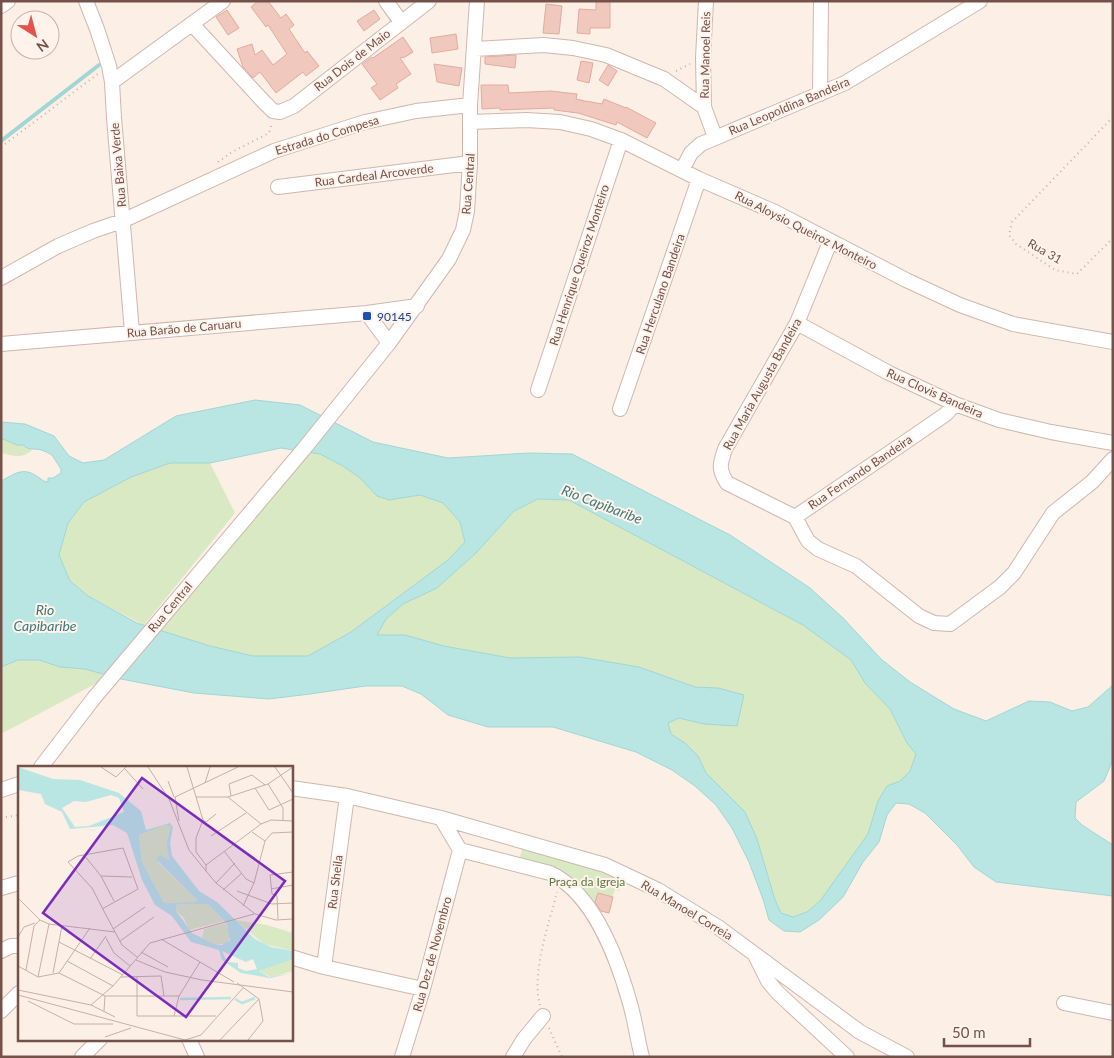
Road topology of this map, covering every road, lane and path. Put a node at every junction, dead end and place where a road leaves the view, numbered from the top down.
1 (8, 1) edge
2 (86, 1) edge
3 (223, 1) edge
4 (386, 1) edge
5 (429, 1) edge
6 (478, 1) edge
7 (706, 1) edge
8 (821, 1) edge
9 (974, 3) edge
10 (1, 6) edge
11 (401, 22) junction
12 (192, 24) junction
13 (475, 49) junction
14 (704, 58) junction
15 (109, 66) junction
16 (664, 79) junction
17 (112, 82) junction
18 (820, 94) junction
19 (470, 105) junction
20 (704, 108) junction
21 (273, 111) junction
22 (1113, 117) edge
23 (471, 122) junction
24 (715, 137) junction
25 (621, 140) junction
26 (1, 147) edge
27 (470, 163) junction
28 (214, 166) dead end
29 (682, 170) junction
30 (699, 179) junction
31 (278, 187) dead end
32 (122, 221) junction
33 (1113, 238) edge
34 (830, 242) junction
35 (1, 278) edge
36 (416, 306) junction
37 (367, 313) junction
38 (797, 322) junction
39 (132, 332) junction
40 (1113, 342) edge
41 (389, 343) junction
42 (1, 344) edge
43 (538, 390) dead end
44 (955, 404) junction
45 (620, 409) dead end
46 (1113, 443) edge
47 (1113, 459) edge
48 (794, 517) junction
49 (42, 766) edge
50 (18, 784) edge
51 (292, 788) edge
52 (1, 790) edge
53 (347, 796) junction
54 (18, 815) edge
55 (1, 818) edge
56 (441, 818) junction
57 (460, 850) junction
58 (561, 878) junction
59 (18, 882) edge
60 (1, 888) edge
61 (18, 946) edge
62 (1, 951) edge
63 (753, 952) junction
64 (292, 957) edge
65 (324, 968) junction
66 (423, 989) junction
67 (18, 994) edge
68 (1064, 1003) dead end
69 (1, 1011) edge
70 (1113, 1013) edge
71 (543, 1016) junction
72 (99, 1040) edge
73 (189, 1040) edge
74 (897, 1055) edge
75 (82, 1057) edge
76 (197, 1057) edge
77 (402, 1057) edge
78 (513, 1057) edge
79 (562, 1057) edge
80 (642, 1057) edge
81 (847, 1057) edge

1 - 10 street
2 - 15 street, Rua Baixa Verde
3 - 12 street
4 - 11 street
5 - 11 street, Rua Dois de Maio
6 - 13 street, Rua Central
7 - 14 street, Rua Manoel Reis
8 - 18 street
9 - 18 street, Rua Leopoldina Bandeira
11 - 21 street, Rua Dois de Maio
12 - 17 street
12 - 21 street
13 - 16 street
13 - 19 street, Rua Central
14 - 16 path
14 - 20 street, Rua Manoel Reis
15 - 17 street, Rua Baixa Verde
15 - 26 path
16 - 20 street
17 - 32 street, Rua Baixa Verde
18 - 24 street, Rua Leopoldina Bandeira
19 - 23 street, Rua Central
19 - 32 street, Estrada do Compesa
20 - 24 street, Rua Manoel Reis
21 - 28 path
22 - 33 path, Rua 31
23 - 25 street, Rua Aloysio Queiroz Monteiro
23 - 27 street, Rua Central
24 - 29 street, Rua Leopoldina Bandeira
25 - 29 street, Rua Aloysio Queiroz Monteiro
25 - 43 street, Rua Henrique Queiroz Monteiro
27 - 31 street, Rua Cardeal Arcoverde
27 - 36 street, Rua Central
29 - 30 street, Rua Aloysio Queiroz Monteiro
30 - 34 street, Rua Aloysio Queiroz Monteiro
30 - 45 street, Rua Herculano Bandeira
32 - 35 street
32 - 39 street, Rua Baixa Verde
34 - 38 street, Rua Maria Augusta Bandeira
34 - 40 street, Rua Aloysio Queiroz Monteiro
36 - 37 street, Rua Barão de Caruaru
36 - 41 street, Rua Central
37 - 39 street, Rua Barão de Caruaru
37 - 41 street
38 - 44 street, Rua Clovis Bandeira
38 - 48 street, Rua Maria Augusta Bandeira
39 - 42 street, Rua Barão de Caruaru
41 - 49 street, Rua Central
44 - 46 street, Rua Clovis Bandeira
44 - 48 street, Rua Fernando Bandeira
47 - 48 street, Rua Fernando Bandeira
50 - 52 street
51 - 53 street, Rua Manoel Correia
53 - 56 street, Rua Manoel Correia
53 - 65 street, Rua Sheila
54 - 55 path
56 - 57 street
56 - 63 street, Rua Manoel Correia
57 - 58 street
57 - 66 street, Rua Dez de Novembro
58 - 71 path
58 - 80 street
59 - 60 street
61 - 62 street
63 - 74 street, Rua Manoel Correia
63 - 81 street
64 - 65 street
65 - 66 street
66 - 77 street, Rua Dez de Novembro
67 - 69 street
68 - 70 street
71 - 78 street
71 - 79 path
72 - 75 street
73 - 76 street

